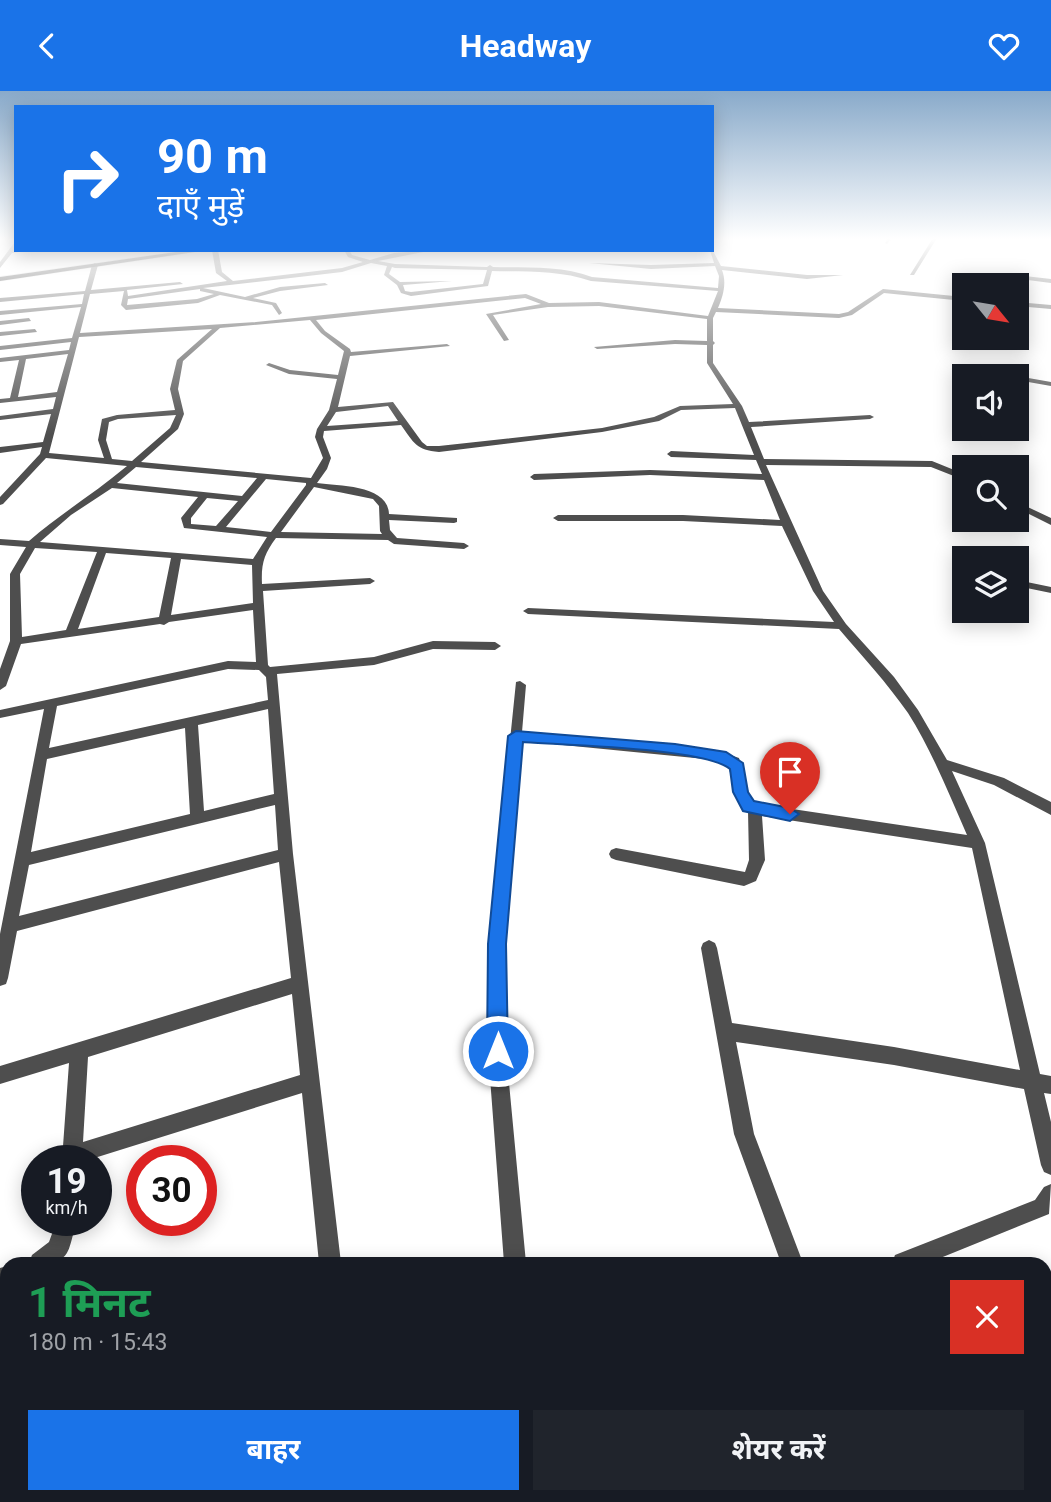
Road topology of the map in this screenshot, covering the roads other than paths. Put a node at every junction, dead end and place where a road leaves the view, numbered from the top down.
1 (181, 303) edge
2 (126, 304) edge
3 (173, 304) edge
4 (274, 304) edge
5 (453, 304) edge
6 (545, 304) edge
7 (715, 304) edge
8 (865, 304) edge
9 (86, 305) joint
10 (548, 305) junction
11 (1029, 305) edge
12 (151, 306) junction
13 (1051, 307) edge
14 (0, 313) edge
15 (279, 313) dead end
16 (83, 314) junction
17 (711, 314) junction
18 (72, 316) dead end
19 (312, 319) junction
20 (0, 323) edge
21 (219, 326) junction
22 (180, 327) junction
23 (154, 328) junction
24 (35, 331) junction
25 (0, 334) edge
26 (76, 337) junction
27 (506, 340) dead end
28 (712, 343) junction
29 (32, 344) junction
30 (447, 346) dead end
31 (597, 347) dead end
32 (0, 348) edge
33 (71, 352) junction
34 (347, 354) junction
35 (23, 358) junction
36 (0, 360) edge
37 (269, 365) dead end
38 (342, 377) junction
39 (1029, 380) edge
40 (1051, 384) edge
41 (59, 394) junction
42 (13, 400) junction
43 (0, 401) edge
44 (738, 405) junction
45 (333, 409) junction
46 (55, 411) junction
47 (180, 412) junction
48 (870, 417) dead end
49 (0, 418) edge
50 (401, 423) junction
51 (746, 425) junction
52 (321, 429) junction
53 (48, 444) junction
54 (0, 450) edge
55 (671, 454) dead end
56 (44, 455) junction
57 (108, 459) junction
58 (759, 460) junction
59 (134, 462) junction
60 (952, 472) edge
61 (264, 476) junction
62 (534, 477) dead end
63 (766, 477) junction
64 (311, 483) junction
65 (110, 485) junction
66 (204, 495) junction
67 (245, 499) junction
68 (0, 502) edge
69 (1029, 511) edge
70 (384, 516) junction
71 (558, 518) dead end
72 (454, 520) dead end
73 (1051, 521) edge
74 (786, 523) junction
75 (219, 529) junction
76 (272, 535) junction
77 (389, 537) junction
78 (0, 542) edge
79 (33, 543) junction
80 (464, 546) dead end
81 (103, 549) junction
82 (177, 555) junction
83 (258, 562) junction
84 (370, 582) dead end
85 (1029, 585) edge
86 (257, 588) junction
87 (1051, 590) edge
88 (258, 605) junction
89 (528, 611) dead end
90 (164, 622) junction
91 (842, 626) junction
92 (70, 634) junction
93 (16, 641) junction
94 (495, 646) dead end
95 (265, 669) junction
96 (520, 685) dead end
97 (0, 686) edge
98 (51, 703) junction
99 (274, 703) junction
100 (0, 714) edge
101 (191, 722) junction
102 (516, 736) junction
103 (41, 755) junction
104 (942, 764) junction
105 (282, 799) junction
106 (755, 809) junction
107 (1051, 809) edge
108 (197, 818) junction
109 (978, 843) junction
110 (286, 854) junction
111 (616, 855) dead end
112 (23, 860) junction
113 (10, 926) junction
114 (709, 948) dead end
115 (0, 978) edge
116 (299, 984) junction
117 (723, 1031) junction
118 (79, 1051) junction
119 (0, 1075) edge
120 (310, 1081) junction
121 (1042, 1084) edge
122 (73, 1145) edge
123 (112, 1145) edge
124 (1051, 1164) edge
125 (1051, 1194) edge
126 (62, 1236) edge
127 (48, 1257) edge
128 (329, 1257) edge
129 (515, 1257) edge
130 (790, 1257) edge
131 (918, 1257) edge

1 - 22 street
2 - 12 street
3 - 12 street
4 - 15 street
5 - 19 street
6 - 10 street
7 - 17 street
8 - 17 street
9 - 14 street
9 - 16 street
10 - 17 street
10 - 27 street
11 - 13 street
12 - 23 street
16 - 18 street
16 - 26 street
17 - 28 street
19 - 21 street
19 - 34 street
20 - 24 street
21 - 22 street
21 - 47 street
22 - 23 street
23 - 26 street
24 - 25 street
24 - 29 street
26 - 29 street
26 - 33 street
28 - 31 street
28 - 44 street
29 - 32 street
30 - 34 street
33 - 35 street
33 - 41 street
34 - 38 street
35 - 36 street
35 - 42 street
37 - 38 street
38 - 45 street
39 - 40 street
41 - 42 street
41 - 46 street
42 - 43 street
44 - 50 street
44 - 51 street
45 - 50 street
45 - 52 street
46 - 49 street
46 - 53 street
47 - 57 street
47 - 59 street
48 - 51 street
50 - 52 street
51 - 58 street
52 - 64 street
53 - 54 street
53 - 56 street
55 - 58 street
56 - 57 street
56 - 68 street
57 - 59 street
58 - 60 street
58 - 63 street
59 - 61 street
59 - 65 street
61 - 64 street
61 - 67 street
62 - 63 street
63 - 74 street
64 - 70 street
64 - 76 street
65 - 66 street
65 - 79 street
66 - 67 street
66 - 75 street
67 - 75 street
69 - 73 street
70 - 72 street
70 - 77 street
71 - 74 street
74 - 91 street
75 - 76 street
76 - 77 street
76 - 83 street
77 - 80 street
78 - 79 street
79 - 81 street
79 - 93 street
81 - 82 street
81 - 92 street
82 - 83 street
82 - 90 street
83 - 86 street
84 - 86 street
85 - 87 street
86 - 88 street
88 - 90 street
88 - 95 street
89 - 91 street
90 - 92 street
91 - 104 street
92 - 93 street
93 - 97 street
94 - 95 street
95 - 98 street
95 - 99 street
96 - 102 street
98 - 100 street
98 - 103 street
99 - 101 street
99 - 105 street
101 - 103 street
101 - 108 street
102 - 106 street
102 - 129 street
103 - 112 street
104 - 107 street
104 - 109 street
105 - 108 street
105 - 110 street
106 - 109 street
106 - 111 street
108 - 112 street
109 - 121 street
110 - 113 street
110 - 116 street
112 - 113 street
113 - 115 street
114 - 117 street
116 - 118 street
116 - 120 street
117 - 121 street
117 - 130 street
118 - 119 street
118 - 122 street
120 - 123 street
120 - 128 street
121 - 124 street
125 - 131 street
126 - 127 street

